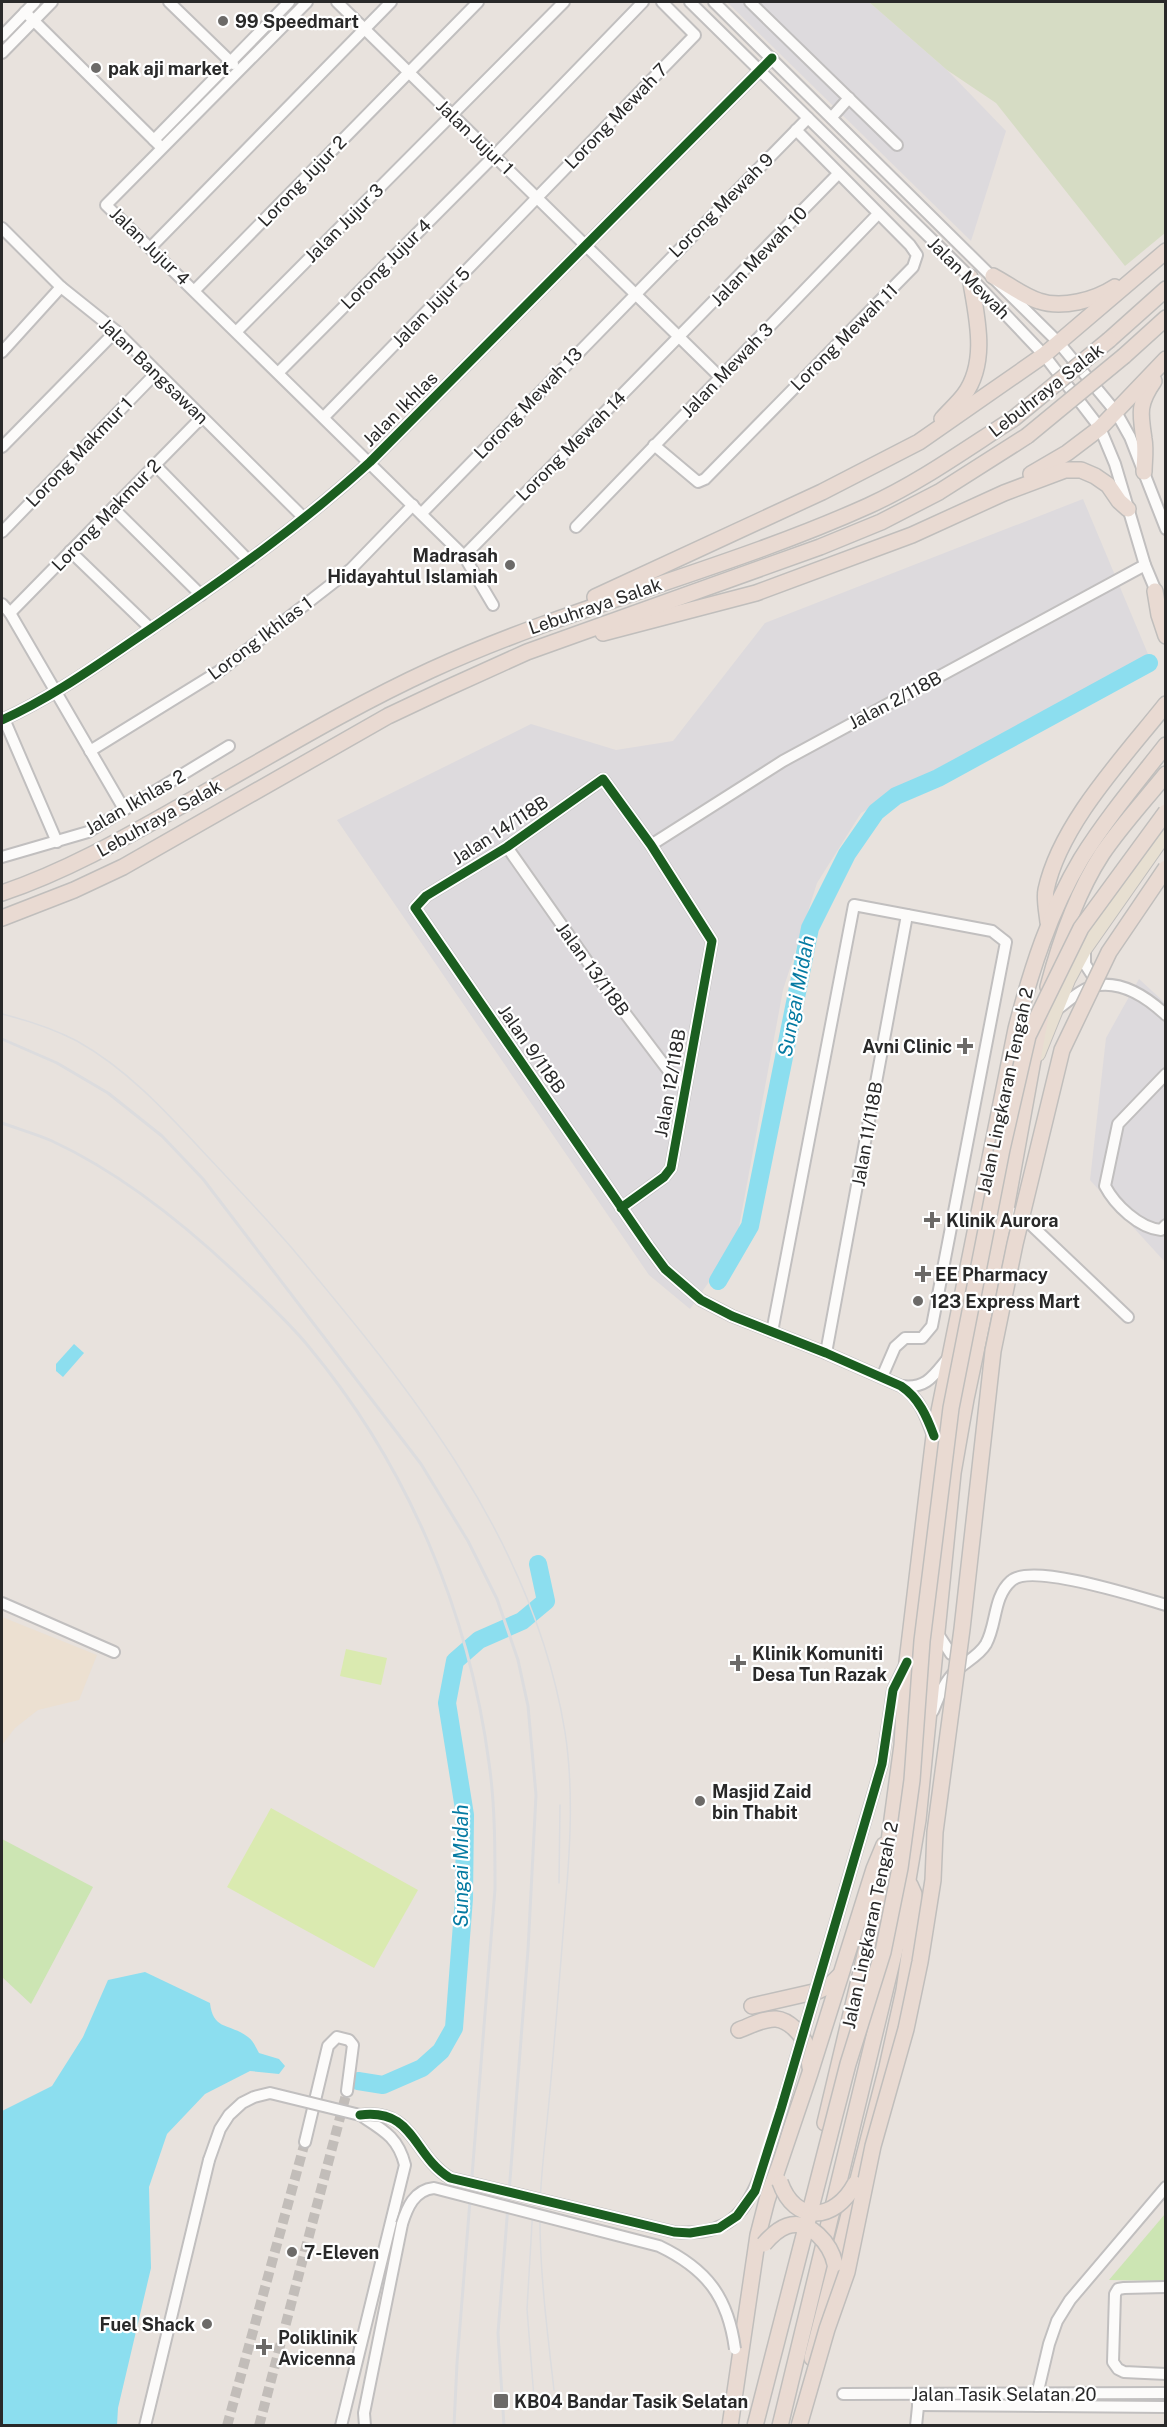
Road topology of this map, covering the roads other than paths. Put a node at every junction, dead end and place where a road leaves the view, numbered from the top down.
1 (35, 2) edge
2 (52, 2) edge
3 (170, 2) edge
4 (289, 2) edge
5 (307, 2) edge
6 (337, 2) edge
7 (391, 2) edge
8 (478, 2) edge
9 (564, 2) edge
10 (643, 2) edge
11 (662, 2) edge
12 (690, 2) edge
13 (714, 2) edge
14 (750, 2) edge
15 (25, 12) junction
16 (33, 20) junction
17 (364, 29) junction
18 (2, 36) edge
19 (2, 53) edge
20 (772, 58) junction
21 (230, 61) junction
22 (239, 70) junction
23 (760, 71) junction
24 (409, 72) junction
25 (849, 98) junction
26 (452, 114) junction
27 (808, 117) junction
28 (832, 117) junction
29 (796, 130) junction
30 (158, 144) junction
31 (897, 145) dead end
32 (494, 156) junction
33 (838, 174) junction
34 (537, 198) junction
35 (878, 214) junction
36 (2, 228) edge
37 (586, 246) junction
38 (151, 247) junction
39 (1166, 251) edge
40 (1141, 271) junction
41 (970, 276) junction
42 (993, 276) junction
43 (62, 287) junction
44 (1166, 289) edge
45 (195, 290) junction
46 (635, 293) junction
47 (1166, 318) edge
48 (116, 331) junction
49 (237, 331) junction
50 (680, 338) junction
51 (1059, 343) junction
52 (2, 352) edge
53 (1044, 355) junction
54 (1166, 361) edge
55 (157, 372) junction
56 (279, 372) junction
57 (721, 378) junction
58 (1116, 412) junction
59 (202, 417) junction
60 (324, 417) junction
61 (1100, 428) junction
62 (919, 442) junction
63 (654, 445) junction
64 (2, 447) edge
65 (370, 462) junction
66 (155, 465) junction
67 (1144, 472) junction
68 (1004, 493) junction
69 (413, 504) junction
70 (113, 508) junction
71 (1128, 509) junction
72 (422, 513) junction
73 (304, 518) junction
74 (576, 527) dead end
75 (1166, 529) edge
76 (2, 532) edge
77 (70, 551) junction
78 (464, 556) junction
79 (249, 561) junction
80 (1145, 565) junction
81 (1155, 591) junction
82 (201, 595) junction
83 (2, 604) edge
84 (493, 605) dead end
85 (1166, 609) edge
86 (9, 613) junction
87 (151, 629) junction
88 (512, 636) junction
89 (1166, 636) edge
90 (527, 652) junction
91 (56, 693) junction
92 (1166, 704) edge
93 (3, 720) edge
94 (1166, 745) edge
95 (230, 746) dead end
96 (90, 751) junction
97 (1166, 774) edge
98 (124, 809) junction
99 (1166, 812) edge
100 (1166, 833) edge
101 (57, 842) junction
102 (651, 845) junction
103 (507, 847) junction
104 (1096, 850) junction
105 (2, 857) edge
106 (1166, 868) edge
107 (2, 893) edge
108 (415, 908) joint
109 (907, 915) junction
110 (2, 918) edge
111 (1048, 925) junction
112 (1086, 947) junction
113 (1099, 985) junction
114 (1054, 1011) junction
115 (1166, 1015) edge
116 (1166, 1074) edge
117 (1028, 1082) junction
118 (686, 1084) junction
119 (621, 1208) junction
120 (1006, 1209) junction
121 (1166, 1225) edge
122 (1128, 1317) dead end
123 (772, 1332) junction
124 (826, 1353) junction
125 (951, 1355) junction
126 (882, 1377) junction
127 (901, 1386) junction
128 (934, 1437) junction
129 (2, 1603) edge
130 (1166, 1605) edge
131 (937, 1631) junction
132 (114, 1652) dead end
133 (907, 1662) junction
134 (967, 1662) junction
135 (929, 1722) junction
136 (892, 1826) junction
137 (908, 1879) junction
138 (839, 1976) junction
139 (752, 2006) dead end
140 (739, 2030) dead end
141 (810, 2073) junction
142 (347, 2091) tunnel mouth
143 (313, 2104) junction
144 (341, 2112) dead end
145 (360, 2115) junction
146 (305, 2142) tunnel mouth
147 (783, 2155) junction
148 (855, 2184) junction
149 (1166, 2187) edge
150 (1161, 2197) edge
151 (402, 2224) junction
152 (760, 2250) junction
153 (835, 2264) junction
154 (378, 2271) junction
155 (1166, 2287) edge
156 (1166, 2373) edge
157 (1166, 2393) edge
158 (843, 2394) dead end
159 (919, 2399) junction
160 (1037, 2401) junction
161 (1166, 2407) edge
162 (145, 2426) edge
163 (341, 2426) edge
164 (365, 2426) edge
165 (729, 2426) edge
166 (754, 2426) edge
167 (780, 2426) edge
168 (797, 2426) edge
169 (916, 2426) edge

1 - 15 street
2 - 16 street
3 - 21 street
4 - 21 street
5 - 22 street, Jalan Jujur 4
6 - 17 street, Jalan Jujur 1
7 - 17 street
8 - 24 street, Lorong Jujur 2
9 - 26 street, Jalan Jujur 3
10 - 32 street, Lorong Jujur 4
11 - 34 street, Lorong Mewah 7
12 - 23 street, Jalan Mewah
13 - 20 street, Jalan Mewah
14 - 25 street
15 - 16 street
15 - 18 street
16 - 19 street
16 - 30 street
17 - 24 street, Jalan Jujur 1
17 - 38 street
20 - 23 street, Jalan Ikhlas
20 - 28 street, Jalan Mewah
21 - 22 street
21 - 30 street
22 - 30 street, Jalan Jujur 4
23 - 27 street, Jalan Mewah
23 - 37 street, Jalan Ikhlas
24 - 26 street, Jalan Jujur 1
24 - 45 street, Lorong Jujur 2
25 - 28 street
25 - 31 street
26 - 32 street, Jalan Jujur 1
26 - 49 street, Jalan Jujur 3
27 - 29 street, Lorong Mewah 9
27 - 41 street, Jalan Mewah
28 - 42 street, Jalan Mewah
29 - 33 street
29 - 46 street, Lorong Mewah 9
30 - 38 street, Jalan Jujur 4
32 - 34 street, Jalan Jujur 1
32 - 56 street, Lorong Jujur 4
33 - 35 street
33 - 50 street, Jalan Mewah 10
34 - 37 street, Jalan Jujur 1
34 - 60 street, Jalan Jujur 5
35 - 57 street, Jalan Mewah 3
35 - 63 street, Lorong Mewah 11
36 - 43 street, Jalan Bangsawan
37 - 46 street, Jalan Jujur 1
37 - 65 street, Jalan Ikhlas
38 - 45 street, Jalan Jujur 4
39 - 40 highway
40 - 42 highway
40 - 51 highway
41 - 53 street, Jalan Mewah
41 - 62 highway
42 - 51 street, Jalan Mewah
43 - 48 street, Jalan Bangsawan
43 - 52 street
44 - 88 highway, Lebuhraya Salak, bridge
45 - 49 street, Jalan Jujur 4
46 - 50 street, Jalan Jujur 1
46 - 72 street, Lorong Mewah 13
47 - 90 highway, Lebuhraya Salak, bridge
48 - 55 street, Jalan Bangsawan
48 - 64 street
49 - 56 street, Jalan Jujur 4
50 - 57 street, Jalan Jujur 1
50 - 78 street, Lorong Mewah 14
51 - 53 highway
51 - 58 street, Jalan Mewah
53 - 61 street, Jalan Mewah
53 - 62 highway
54 - 58 highway
54 - 67 highway
55 - 59 street, Jalan Bangsawan
55 - 76 street, Lorong Makmur 1
56 - 60 street, Jalan Jujur 4
57 - 63 street, Jalan Mewah 3
58 - 61 highway
58 - 67 street, Jalan Mewah
59 - 66 street, Lorong Makmur 2
59 - 73 street, Jalan Bangsawan
60 - 65 street, Jalan Jujur 4
61 - 68 highway
61 - 71 street, Jalan Mewah
62 - 88 highway
63 - 74 street, Jalan Mewah 3
65 - 69 street
65 - 73 street, Jalan Ikhlas
66 - 70 street, Lorong Makmur 2
66 - 79 street
67 - 75 street, Jalan Mewah
68 - 71 highway
68 - 90 highway
69 - 72 street
69 - 96 street, Lorong Ikhlas 1
70 - 77 street, Lorong Makmur 2
70 - 82 street
71 - 80 street, Jalan Mewah
72 - 78 street
73 - 79 street, Jalan Ikhlas
77 - 86 street, Lorong Makmur 2
77 - 87 street
78 - 84 street
79 - 82 street, Jalan Ikhlas
80 - 81 street, Jalan Mewah
80 - 102 street, Jalan 2/118B
81 - 85 street, Jalan Mewah
81 - 89 highway
82 - 87 street, Jalan Ikhlas
83 - 86 street
86 - 91 street
87 - 91 street, Jalan Ikhlas
88 - 107 highway, Lebuhraya Salak
90 - 110 highway, Lebuhraya Salak
91 - 93 street, Jalan Ikhlas
91 - 96 street
92 - 111 highway
93 - 101 street
94 - 104 highway, Jalan Lingkaran Tengah 2
95 - 98 street, Jalan Ikhlas 2
96 - 98 street
97 - 104 highway, Jalan Lingkaran Tengah 2
98 - 101 street, Jalan Ikhlas 2
99 - 166 highway, bridge
100 - 112 main road
101 - 105 street, Jalan Ikhlas 2
102 - 103 street, Jalan 14/118B
102 - 118 street, Jalan 12/118B
103 - 108 street, Jalan 14/118B
103 - 118 street, Jalan 13/118B
104 - 111 highway, Jalan Lingkaran Tengah 2
104 - 117 highway, Jalan Lingkaran Tengah 2
106 - 168 highway, bridge
108 - 119 street, Jalan 9/118B
109 - 123 street
109 - 124 street, Jalan 11/118B
109 - 126 street
111 - 125 highway, Jalan Lingkaran Tengah 2
112 - 113 street
112 - 114 main road
113 - 114 street
113 - 115 street
114 - 117 main road
116 - 121 street
117 - 120 highway, Jalan Lingkaran Tengah 2
118 - 119 street, Jalan 12/118B
119 - 123 street, Jalan 9/118B
120 - 122 street
120 - 131 highway, Jalan Lingkaran Tengah 2
123 - 124 street, Jalan 9/118B
124 - 126 street, Jalan 9/118B
125 - 127 street
125 - 128 highway, Jalan Lingkaran Tengah 2
126 - 127 street, Jalan 9/118B
127 - 128 street
128 - 133 highway, Jalan Lingkaran Tengah 2
129 - 132 street
130 - 134 street
131 - 134 street
131 - 135 highway, Jalan Lingkaran Tengah 2
133 - 136 highway, Jalan Lingkaran Tengah 2
133 - 145 street, bridge
134 - 135 street
135 - 137 highway, Jalan Lingkaran Tengah 2
136 - 138 highway
136 - 166 highway, Jalan Lingkaran Tengah 2
137 - 148 highway
137 - 167 highway, Jalan Lingkaran Tengah 2
138 - 139 highway
138 - 141 highway
140 - 141 highway
141 - 147 highway
142 - 143 street
143 - 144 street
143 - 146 street
145 - 154 street
145 - 162 street, bridge
147 - 148 highway, bridge
147 - 152 highway
148 - 153 highway, bridge
149 - 150 street
150 - 160 street
151 - 154 street
151 - 164 street
151 - 165 street, bridge
152 - 153 highway, bridge
152 - 165 highway
153 - 168 highway
154 - 163 street
155 - 156 street
157 - 160 street, Jalan Tasik Selatan 20
158 - 159 street, Jalan Tasik Selatan 20
159 - 160 street, Jalan Tasik Selatan 20
159 - 169 street
160 - 161 street, Jalan Tasik Selatan 20

